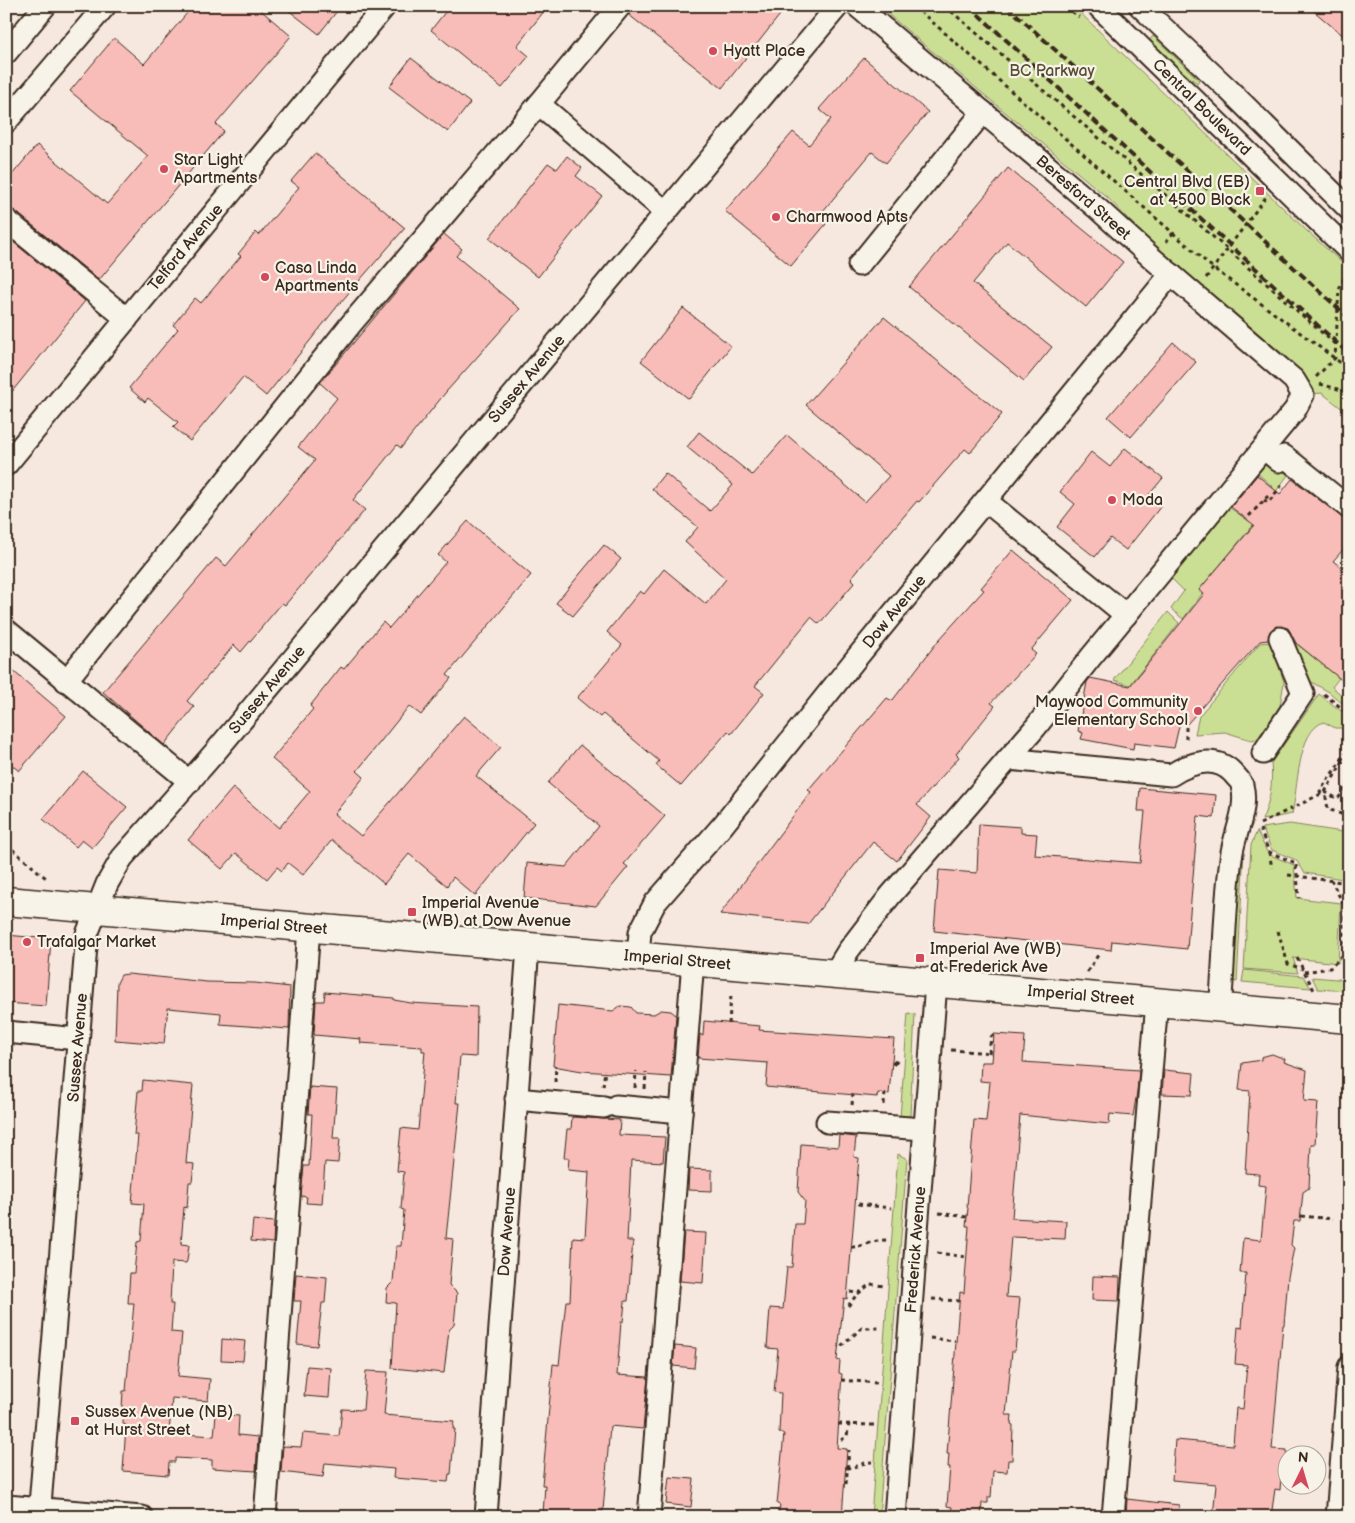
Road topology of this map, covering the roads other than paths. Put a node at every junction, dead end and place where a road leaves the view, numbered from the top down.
1 (46, 6) edge
2 (104, 6) edge
3 (385, 6) edge
4 (620, 6) edge
5 (838, 6) edge
6 (857, 6) edge
7 (1098, 6) edge
8 (1140, 6) edge
9 (6, 53) edge
10 (539, 104) junction
11 (983, 112) junction
12 (6, 122) edge
13 (1349, 209) edge
14 (666, 212) junction
15 (6, 220) edge
16 (1345, 241) edge
17 (859, 265) dead end
18 (1171, 274) junction
19 (127, 319) junction
20 (1272, 455) dead end
21 (6, 465) edge
22 (986, 501) junction
23 (1349, 508) edge
24 (1126, 615) junction
25 (6, 630) edge
26 (1280, 638) dead end
27 (66, 680) junction
28 (1263, 753) dead end
29 (1008, 759) junction
30 (190, 782) junction
31 (6, 901) edge
32 (97, 909) junction
33 (309, 928) junction
34 (528, 947) junction
35 (638, 957) junction
36 (693, 961) junction
37 (834, 974) junction
38 (936, 983) junction
39 (1157, 1002) junction
40 (1220, 1008) junction
41 (1349, 1019) edge
42 (6, 1032) edge
43 (78, 1039) junction
44 (516, 1099) junction
45 (681, 1112) junction
46 (827, 1122) dead end
47 (924, 1129) junction
48 (1349, 1367) edge
49 (6, 1506) edge
50 (40, 1512) edge
51 (142, 1517) edge
52 (265, 1517) edge
53 (486, 1517) edge
54 (649, 1517) edge
55 (895, 1517) edge
56 (1113, 1517) edge
57 (1337, 1517) edge

1 - 9 street
2 - 12 street
3 - 19 street, Telford Avenue
4 - 10 street
5 - 14 street, Sussex Avenue
6 - 11 street, Beresford Street
7 - 16 street, Central Boulevard
8 - 13 street, Central Boulevard
10 - 14 street
10 - 27 street
11 - 17 street
11 - 18 street, Beresford Street
14 - 30 street, Sussex Avenue
15 - 19 street
18 - 22 street, Dow Avenue
18 - 24 street, Beresford Street
19 - 21 street, Telford Avenue
20 - 23 street
22 - 24 street
22 - 35 street, Dow Avenue
24 - 29 street
25 - 27 street
26 - 28 street
27 - 30 street
29 - 37 street
29 - 40 street
30 - 32 street, Sussex Avenue
31 - 32 main road, Imperial Street
32 - 33 main road, Imperial Street
32 - 43 street, Sussex Avenue
33 - 34 main road, Imperial Street
33 - 52 street
34 - 35 main road, Imperial Street
34 - 44 street, Dow Avenue
35 - 36 main road, Imperial Street
36 - 37 main road, Imperial Street
36 - 45 street
37 - 38 main road, Imperial Street
38 - 39 main road, Imperial Street
38 - 47 street, Frederick Avenue
39 - 40 main road, Imperial Street
39 - 56 street
40 - 41 main road, Imperial Street
42 - 43 street
43 - 50 street, Sussex Avenue
44 - 45 street
44 - 53 street, Dow Avenue
45 - 54 street
46 - 47 street
47 - 55 street, Frederick Avenue
48 - 57 street
49 - 50 street
50 - 51 street

